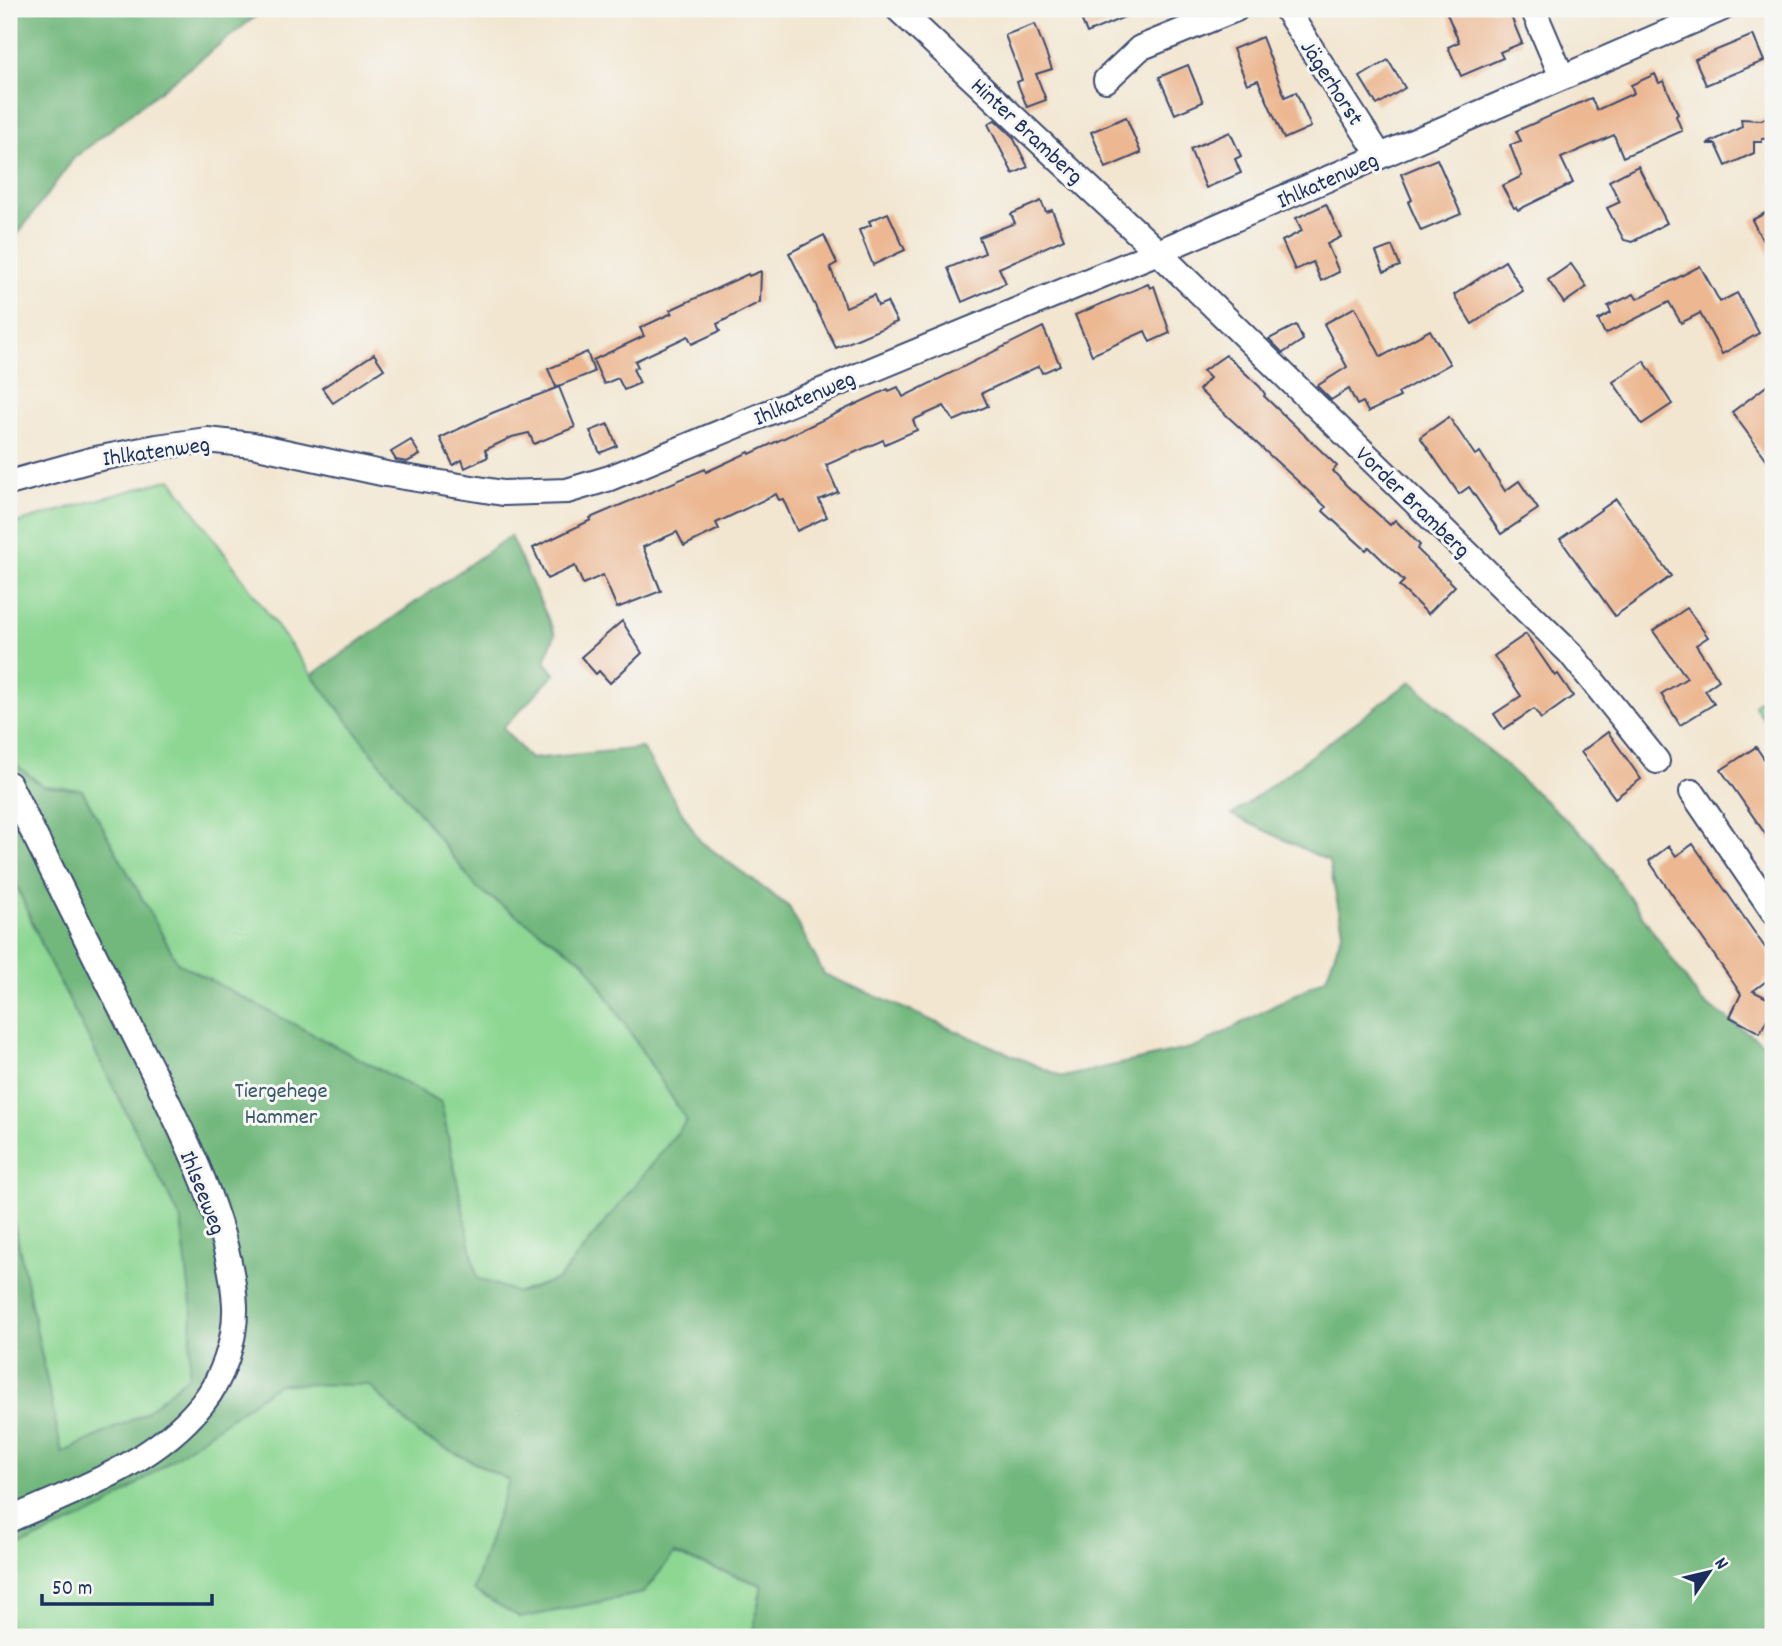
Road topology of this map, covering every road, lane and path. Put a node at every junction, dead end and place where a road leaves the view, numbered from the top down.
1 (898, 9) edge
2 (1236, 9) edge
3 (1286, 9) edge
4 (1533, 9) edge
5 (1721, 9) edge
6 (1562, 77) junction
7 (1106, 80) dead end
8 (1380, 156) junction
9 (1158, 252) junction
10 (9, 483) edge
11 (1657, 761) dead end
12 (9, 784) edge
13 (1692, 792) dead end
14 (1773, 911) edge
15 (9, 1520) edge

1 - 9 street, Hinter Bramberg
2 - 7 street
3 - 8 street, Jägerhorst
4 - 6 street
5 - 6 street, Ihlkatenweg
6 - 8 street, Ihlkatenweg
8 - 9 street, Ihlkatenweg
9 - 10 street, Ihlkatenweg
9 - 11 street, Vorder Bramberg
12 - 15 street, Ihlseeweg
13 - 14 street

